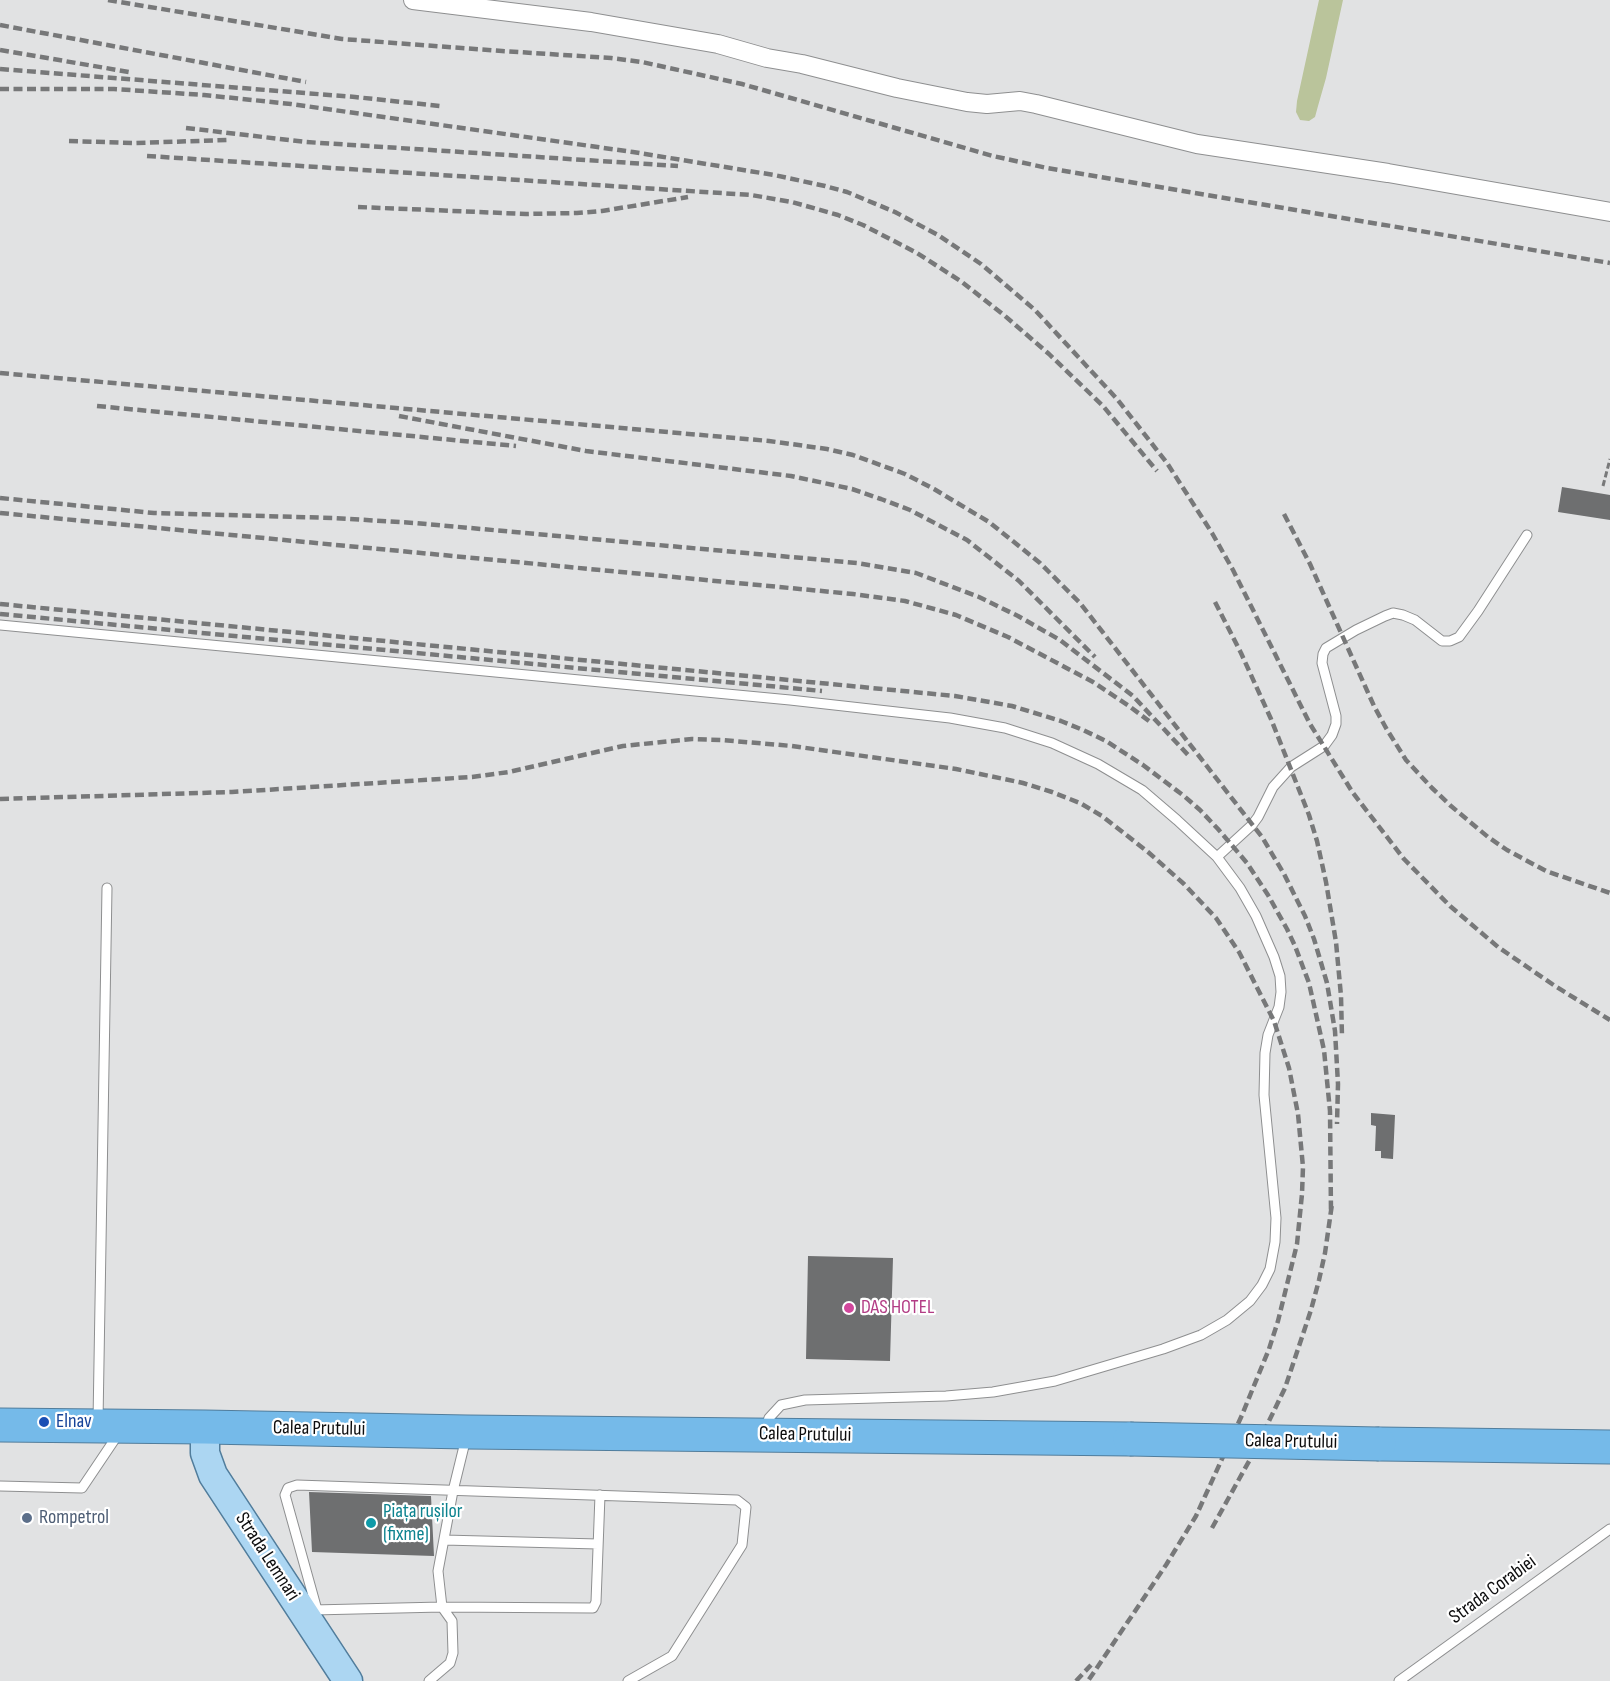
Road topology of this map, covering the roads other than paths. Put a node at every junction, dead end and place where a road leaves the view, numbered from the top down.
1 (413, 0) edge
2 (1610, 212) edge
3 (1527, 535) dead end
4 (0, 625) edge
5 (1216, 857) junction
6 (107, 888) dead end
7 (0, 1425) edge
8 (111, 1426) junction
9 (205, 1427) junction
10 (467, 1432) junction
11 (764, 1435) junction
12 (1610, 1447) edge
13 (0, 1486) edge
14 (453, 1491) junction
15 (600, 1495) junction
16 (1610, 1529) edge
17 (444, 1540) junction
18 (598, 1544) junction
19 (442, 1607) junction
20 (309, 1610) junction
21 (348, 1681) edge
22 (429, 1681) edge
23 (628, 1681) edge
24 (1399, 1681) edge

1 - 2 street
3 - 5 lane
4 - 5 lane
5 - 11 lane
6 - 8 lane
7 - 8 highway, Calea Prutului
8 - 9 highway, Calea Prutului
8 - 13 lane
9 - 10 highway, Calea Prutului
9 - 20 main road, Strada Lemnari
10 - 11 highway, Calea Prutului
10 - 14 lane
11 - 12 highway, Calea Prutului, bridge
14 - 15 lane
14 - 17 lane
14 - 20 lane
15 - 18 lane
15 - 23 lane
16 - 24 lane, Strada Corabiei
17 - 18 lane
17 - 19 lane
18 - 19 lane
19 - 20 lane
19 - 22 lane
20 - 21 main road, Strada Lemnari

